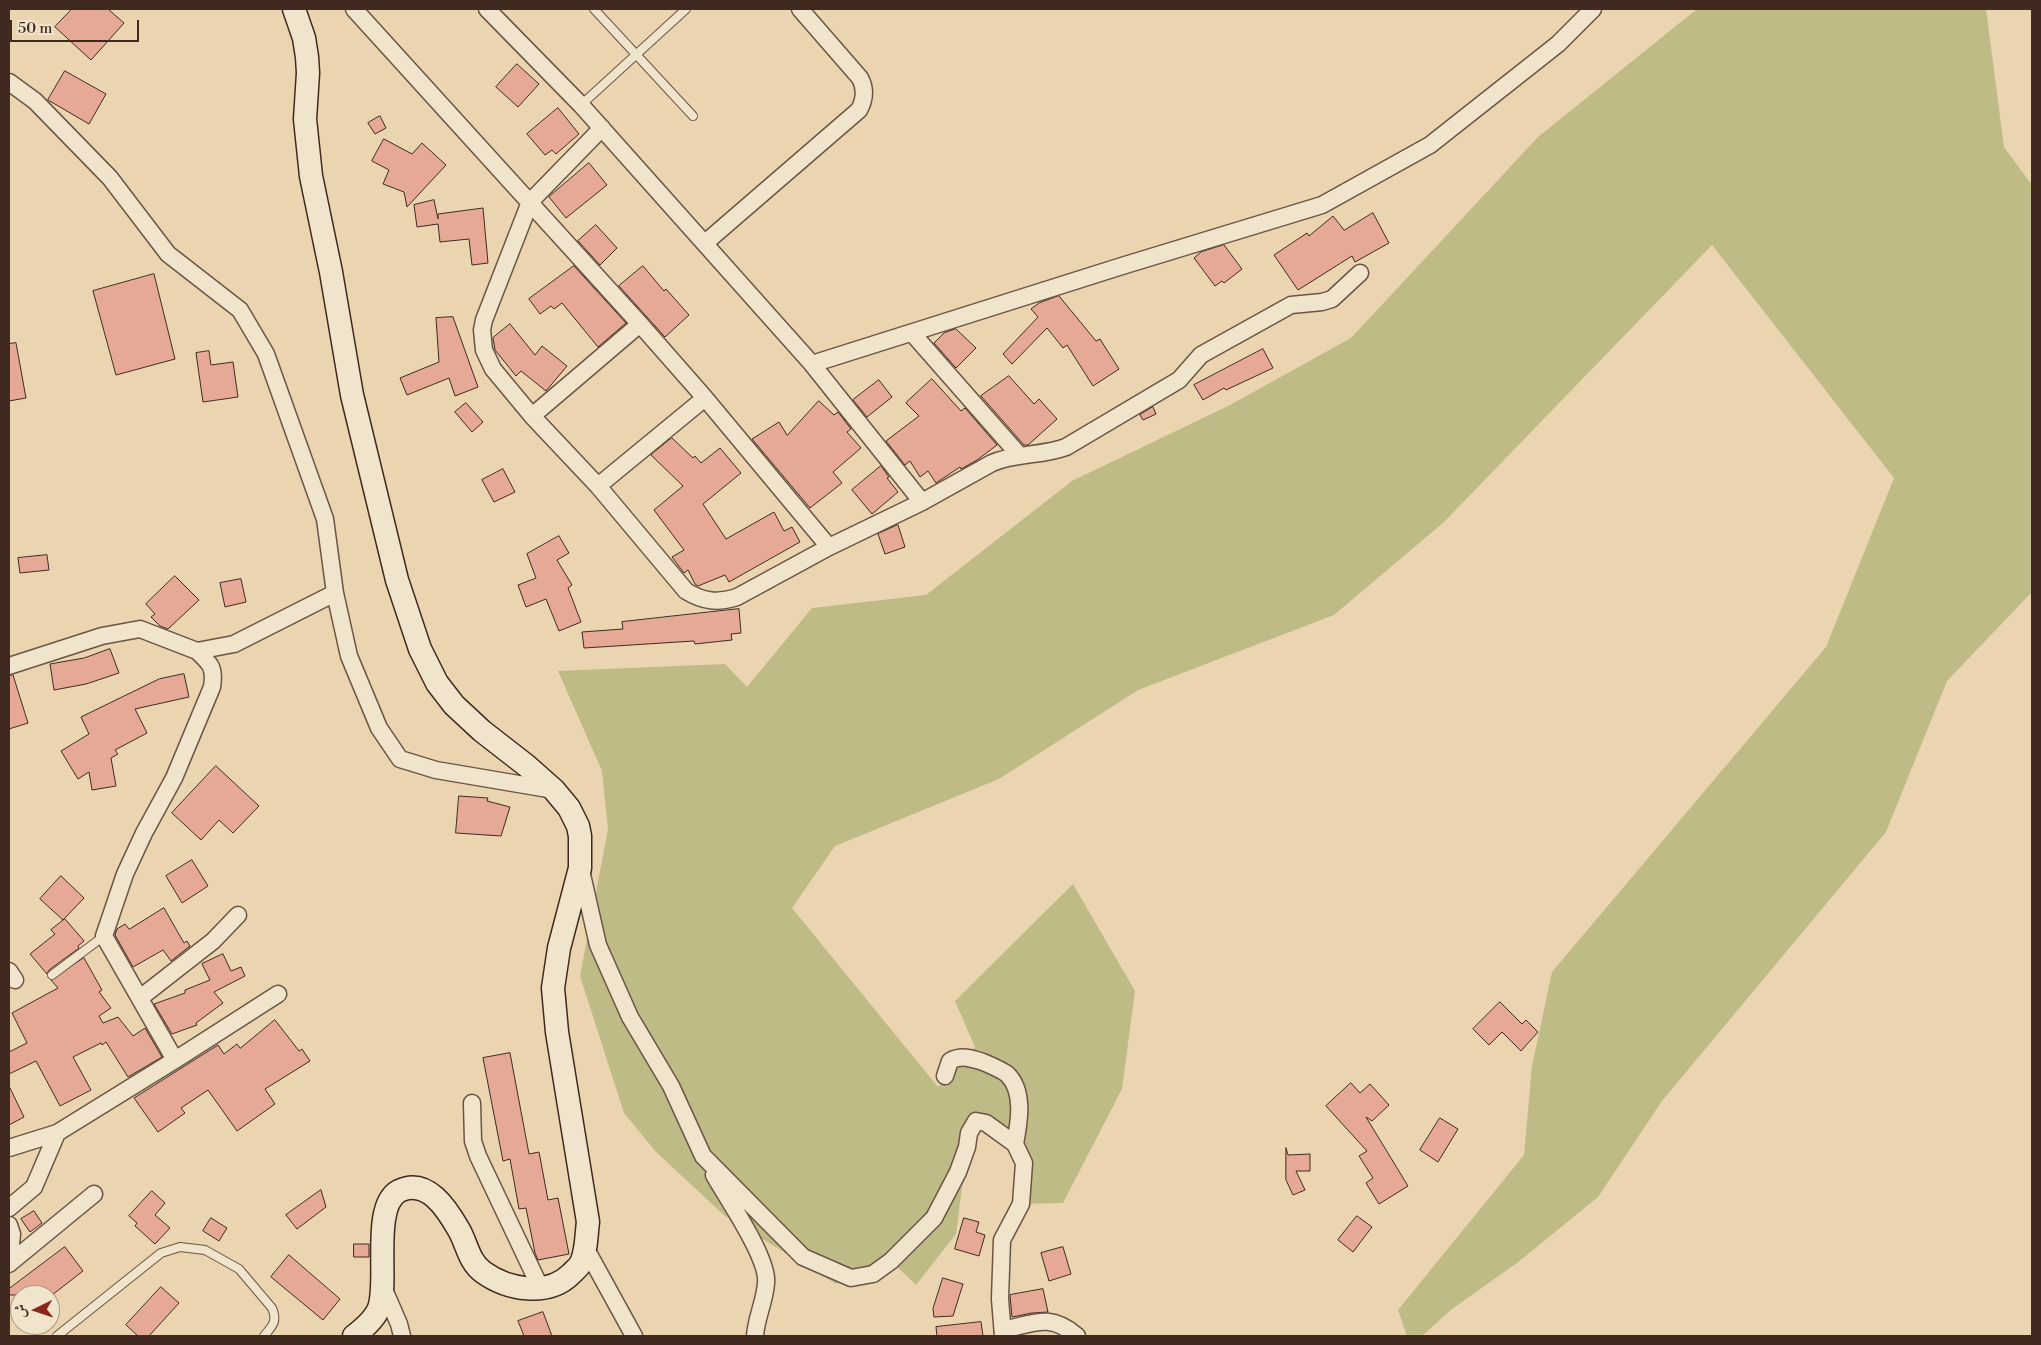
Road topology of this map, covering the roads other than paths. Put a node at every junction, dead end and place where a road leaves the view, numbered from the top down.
1 (294, 9) edge
2 (354, 9) edge
3 (487, 9) edge
4 (594, 9) edge
5 (672, 9) edge
6 (686, 9) edge
7 (800, 9) edge
8 (1593, 9) edge
9 (678, 16) junction
10 (636, 54) junction
11 (9, 82) edge
12 (581, 105) junction
13 (693, 116) dead end
14 (602, 128) junction
15 (530, 202) junction
16 (705, 243) junction
17 (1360, 273) dead end
18 (640, 324) junction
19 (912, 333) junction
20 (812, 364) junction
21 (705, 398) junction
22 (532, 416) junction
23 (1020, 456) junction
24 (598, 486) junction
25 (922, 502) junction
26 (829, 547) junction
27 (335, 593) junction
28 (197, 651) junction
29 (9, 666) edge
30 (554, 790) junction
31 (580, 868) junction
32 (238, 915) dead end
33 (104, 936) junction
34 (52, 975) dead end
35 (278, 994) dead end
36 (140, 998) junction
37 (175, 1060) junction
38 (946, 1076) dead end
39 (472, 1103) dead end
40 (57, 1133) junction
41 (1015, 1144) junction
42 (9, 1148) edge
43 (704, 1156) junction
44 (94, 1194) dead end
45 (9, 1208) edge
46 (9, 1225) edge
47 (585, 1247) junction
48 (9, 1264) edge
49 (383, 1287) junction
50 (542, 1289) junction
51 (1003, 1333) edge
52 (57, 1336) edge
53 (264, 1336) edge
54 (354, 1336) edge
55 (402, 1336) edge
56 (634, 1336) edge
57 (755, 1336) edge
58 (1077, 1336) edge

1 - 30 main road
2 - 15 street
3 - 12 street
4 - 10 lane
5 - 9 lane
6 - 9 lane
7 - 16 street
8 - 19 street
9 - 10 lane
10 - 12 lane
10 - 13 lane
11 - 27 street
12 - 14 street
14 - 15 street
14 - 16 street
15 - 18 street
15 - 22 street
16 - 20 street
17 - 23 street
18 - 21 street
18 - 22 street
19 - 20 street
19 - 23 street
20 - 25 street
21 - 24 street
21 - 26 street
22 - 24 street
23 - 25 street
24 - 26 street
25 - 26 street
27 - 28 street
27 - 30 street
28 - 29 street
28 - 33 street
30 - 31 main road
31 - 43 street
31 - 47 main road
32 - 36 street
33 - 34 lane
33 - 36 street
35 - 37 street
36 - 37 street
37 - 40 street
38 - 41 street
39 - 50 street
40 - 42 street
40 - 45 street
41 - 43 street
41 - 51 street
43 - 57 street
44 - 48 street
46 - 48 street
47 - 50 main road
47 - 56 street
49 - 50 main road
49 - 54 main road
49 - 55 street
51 - 58 street
52 - 53 lane

